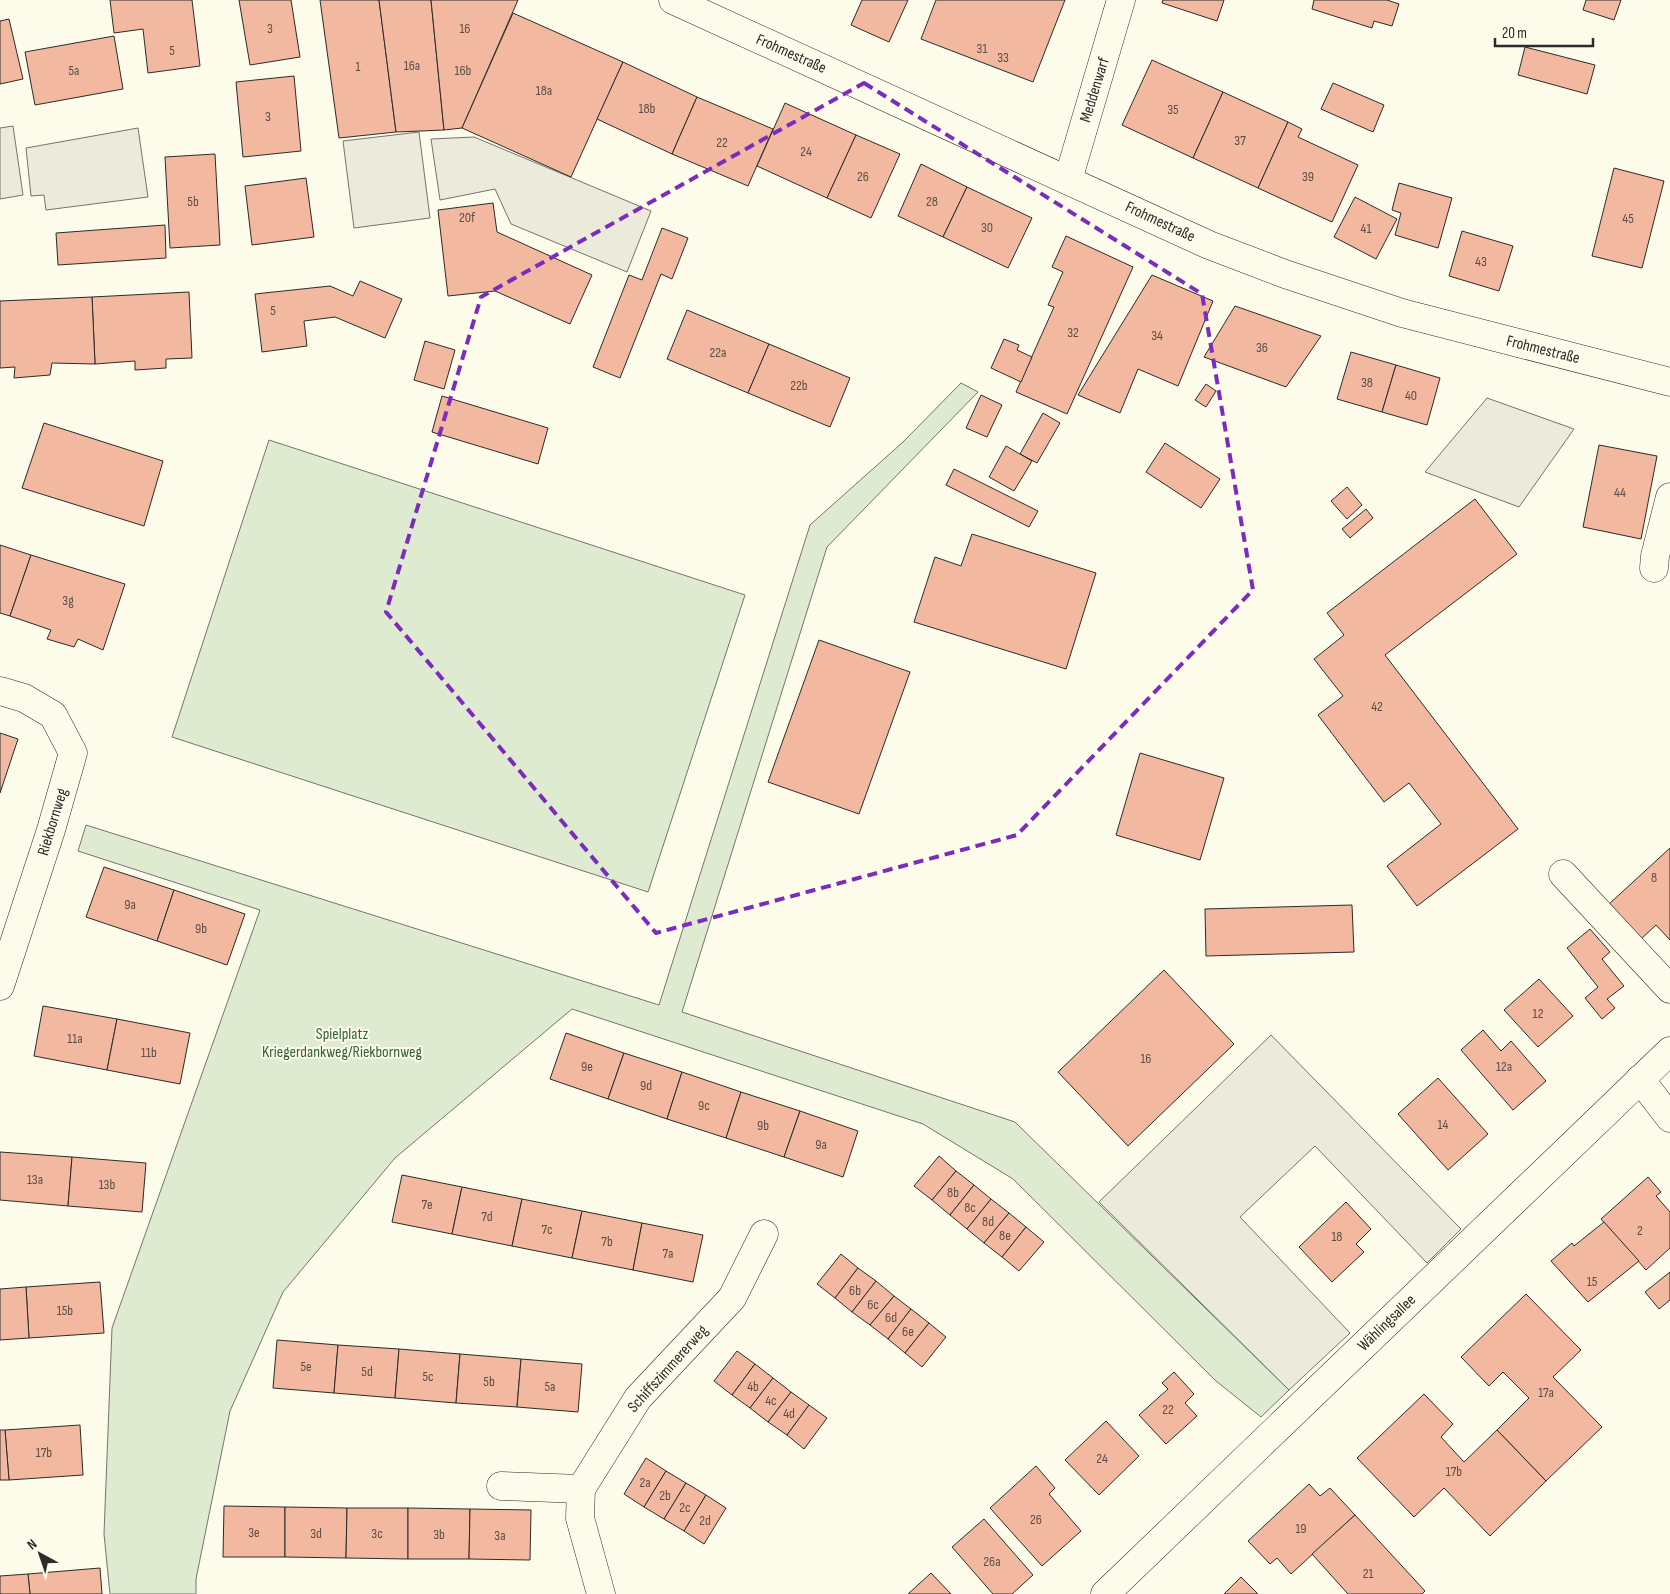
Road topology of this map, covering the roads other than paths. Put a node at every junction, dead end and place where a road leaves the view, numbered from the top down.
1 (673, 0) edge
2 (1122, 0) edge
3 (1068, 180) junction
4 (1670, 382) edge
5 (1670, 497) edge
6 (1654, 568) dead end
7 (0, 691) edge
8 (1563, 874) dead end
9 (0, 986) edge
10 (1670, 989) edge
11 (1670, 1051) edge
12 (1640, 1079) junction
13 (1670, 1118) edge
14 (764, 1234) dead end
15 (502, 1486) dead end
16 (581, 1489) junction
17 (601, 1594) edge
18 (1105, 1594) edge

1 - 3 street, Frohmestraße
2 - 3 street, Meddenwarf
3 - 4 street, Frohmestraße
5 - 6 street
7 - 9 street, Riekbornweg
8 - 10 street
11 - 12 street, Wählingsallee
12 - 13 street
12 - 18 street, Wählingsallee
14 - 16 street, Schiffszimmererweg
15 - 16 street
16 - 17 street

